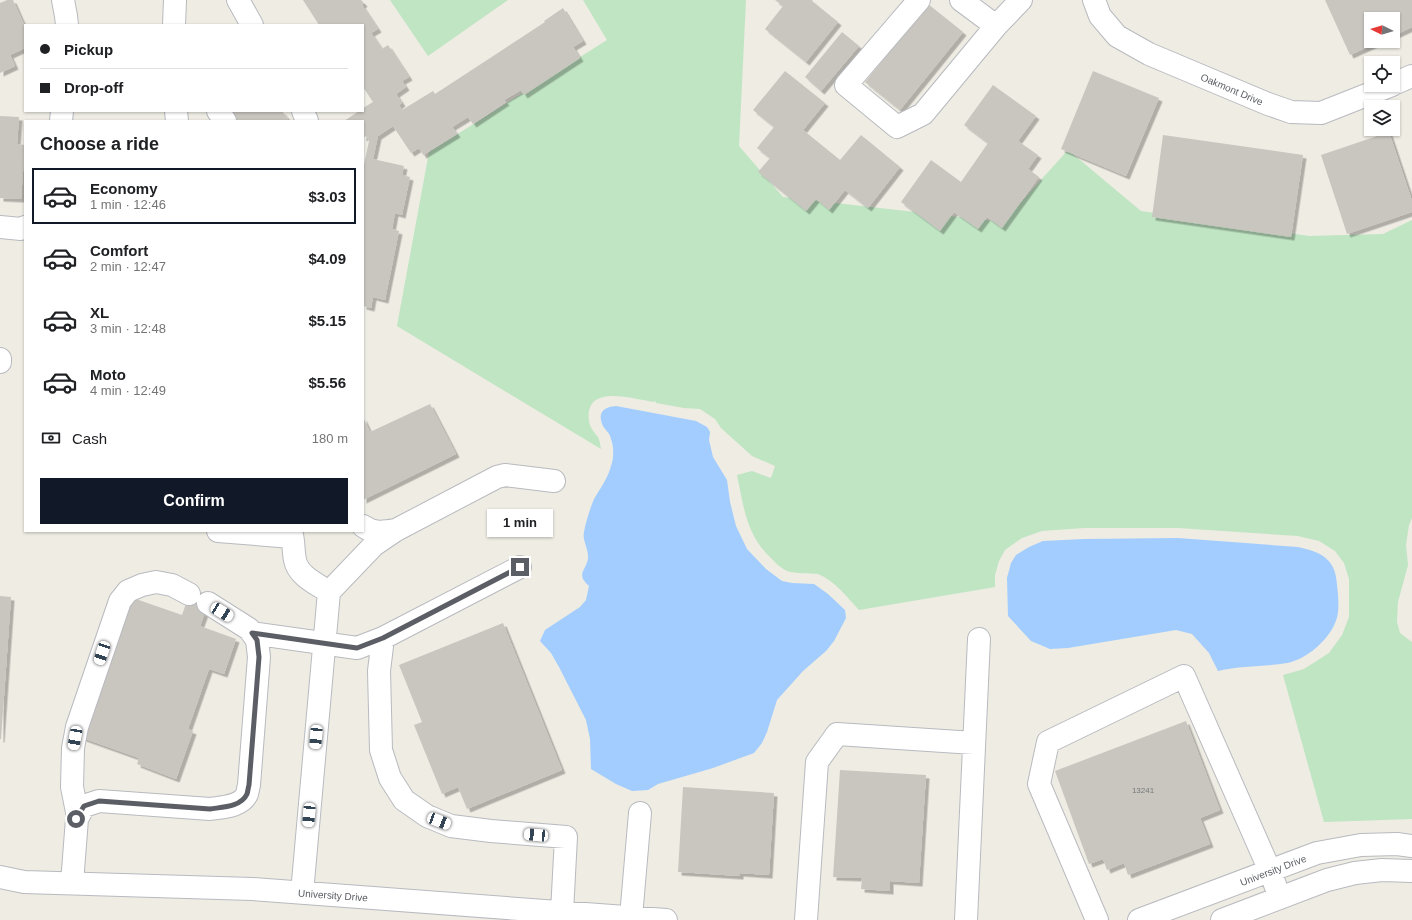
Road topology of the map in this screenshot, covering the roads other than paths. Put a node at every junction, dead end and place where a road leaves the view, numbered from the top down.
1 (63, 0) edge
2 (175, 0) edge
3 (238, 0) edge
4 (919, 0) edge
5 (961, 0) edge
6 (1021, 0) edge
7 (1094, 0) edge
8 (66, 24) edge
9 (174, 24) edge
10 (251, 24) edge
11 (996, 26) junction
12 (1412, 76) edge
13 (1400, 81) edge
14 (1374, 92) edge
15 (0, 228) edge
16 (24, 228) edge
17 (0, 359) edge
18 (0, 362) edge
19 (554, 480) dead end
20 (364, 527) edge
21 (396, 530) junction
22 (256, 532) edge
23 (293, 533) edge
24 (520, 567) dead end
25 (329, 592) junction
26 (252, 633) junction
27 (383, 638) junction
28 (979, 639) dead end
29 (325, 644) junction
30 (974, 743) junction
31 (640, 813) dead end
32 (78, 817) junction
33 (1412, 846) edge
34 (1270, 871) junction
35 (1412, 871) edge
36 (0, 877) edge
37 (72, 883) junction
38 (302, 893) junction
39 (1280, 898) junction
40 (562, 912) junction
41 (631, 917) junction
42 (666, 920) edge
43 (806, 920) edge
44 (966, 920) edge
45 (1097, 920) edge
46 (1139, 920) edge
47 (1222, 920) edge

1 - 8 street
2 - 9 street
3 - 10 street
4 - 11 street
5 - 11 street
6 - 11 street
7 - 14 street, Oakmont Drive
12 - 13 street, Oakmont Drive
15 - 16 street
17 - 18 street
19 - 21 street
20 - 21 street
21 - 25 street
22 - 23 street
23 - 25 street
24 - 27 street
25 - 29 street
26 - 29 street
26 - 32 street
26 - 32 street
27 - 29 street
27 - 40 street
28 - 30 street
29 - 38 street
30 - 43 street
30 - 44 street
31 - 41 street
32 - 37 street
33 - 34 street, University Drive
34 - 39 street
34 - 45 street
34 - 46 street, University Drive
35 - 39 street
36 - 37 street, University Drive
37 - 38 street, University Drive
38 - 40 street, University Drive
39 - 47 street
40 - 41 street, University Drive
41 - 42 street, University Drive

